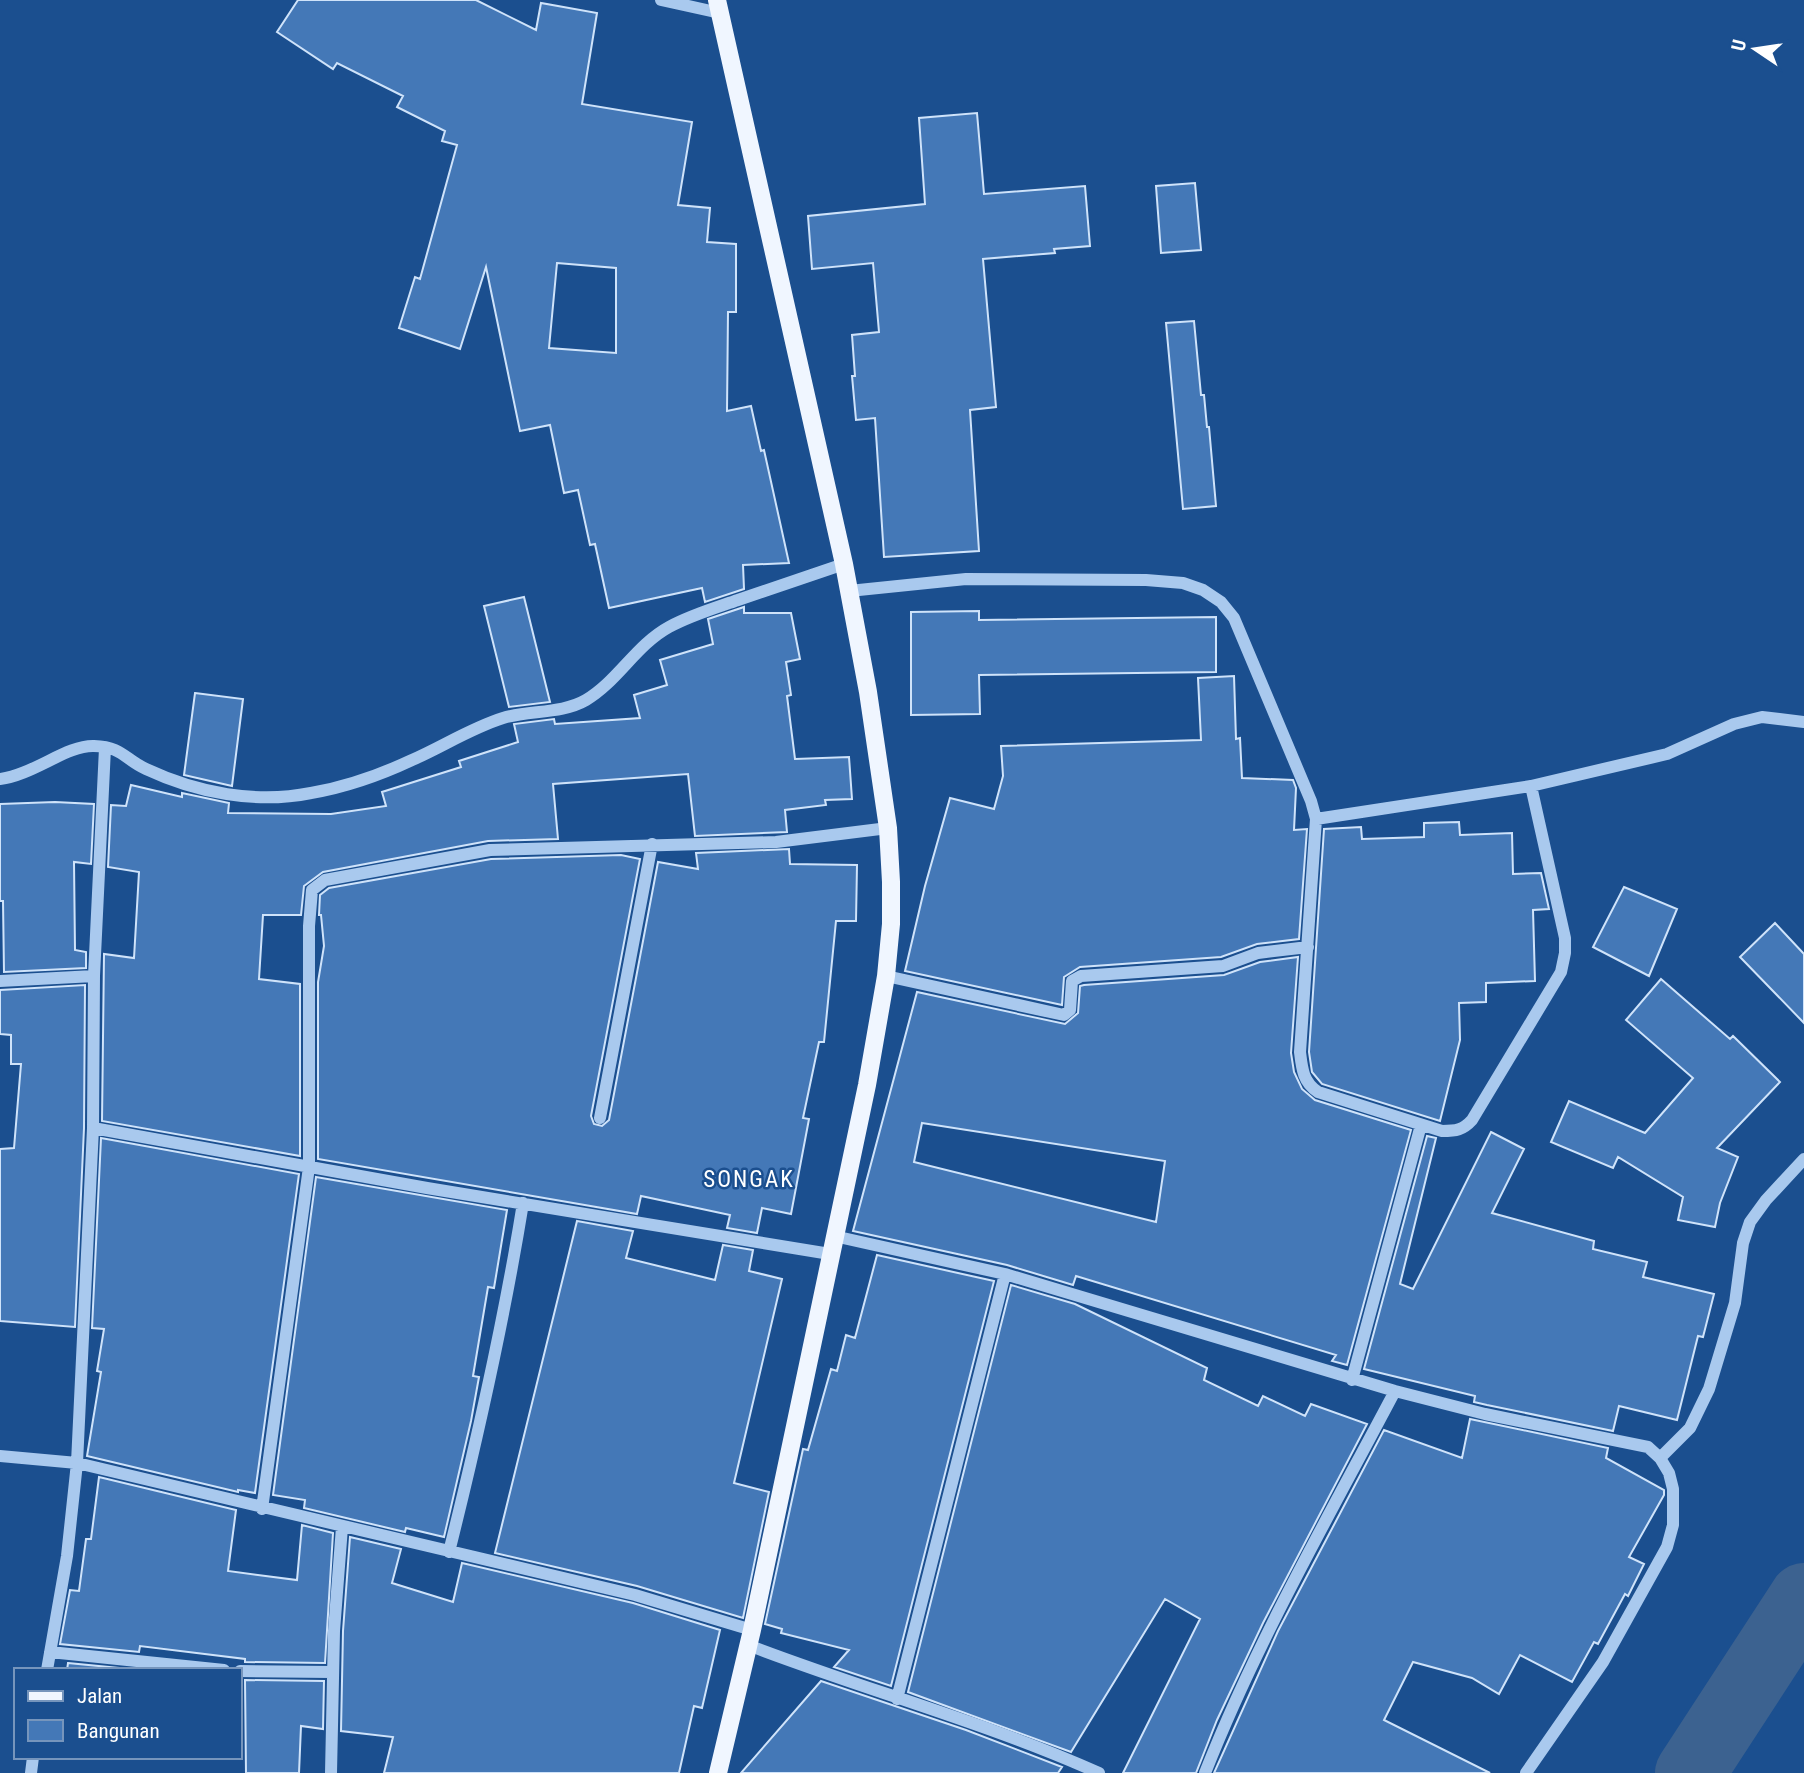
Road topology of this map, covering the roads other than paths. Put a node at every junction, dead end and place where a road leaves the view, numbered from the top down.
1 (661, 0) edge
2 (718, 6) edge
3 (844, 564) junction
4 (849, 591) junction
5 (1804, 722) edge
6 (106, 748) junction
7 (0, 779) edge
8 (1531, 786) junction
9 (1316, 820) junction
10 (888, 828) junction
11 (652, 844) junction
12 (1308, 947) junction
13 (94, 976) junction
14 (886, 976) junction
15 (0, 981) edge
16 (600, 1118) dead end
17 (1421, 1125) junction
18 (93, 1128) junction
19 (1804, 1159) edge
20 (309, 1167) junction
21 (523, 1203) junction
22 (834, 1236) junction
23 (830, 1254) junction
24 (1005, 1274) junction
25 (1352, 1380) junction
26 (1395, 1391) junction
27 (0, 1456) edge
28 (1660, 1458) junction
29 (77, 1463) junction
30 (262, 1508) junction
31 (342, 1527) junction
32 (449, 1552) junction
33 (750, 1637) junction
34 (50, 1652) junction
35 (47, 1668) edge
36 (205, 1668) edge
37 (242, 1671) edge
38 (332, 1672) junction
39 (897, 1699) junction
40 (331, 1773) edge
41 (718, 1773) edge
42 (1099, 1773) edge
43 (1205, 1773) edge
44 (1526, 1773) edge

1 - 2 street
2 - 3 main road
3 - 4 main road
3 - 6 street
4 - 9 street
4 - 10 main road
5 - 8 street
6 - 7 street
6 - 13 street
8 - 9 street
8 - 17 street
9 - 12 street
10 - 11 street
10 - 14 main road
11 - 16 street
11 - 20 street
12 - 14 street
12 - 17 street
13 - 15 street
13 - 18 street
14 - 22 main road
17 - 25 street
18 - 20 street
18 - 29 street
19 - 28 street
20 - 21 street
20 - 30 street
21 - 23 street
21 - 32 street
22 - 23 main road
22 - 24 street
23 - 33 main road
24 - 25 street
24 - 39 street
25 - 26 street
26 - 28 street
26 - 43 street
27 - 29 street
28 - 44 street
29 - 30 street
29 - 34 street
30 - 31 street
31 - 32 street
31 - 38 street
32 - 33 street
33 - 39 street
33 - 41 main road
34 - 35 street
34 - 36 street
37 - 38 street
38 - 40 street
39 - 42 street

